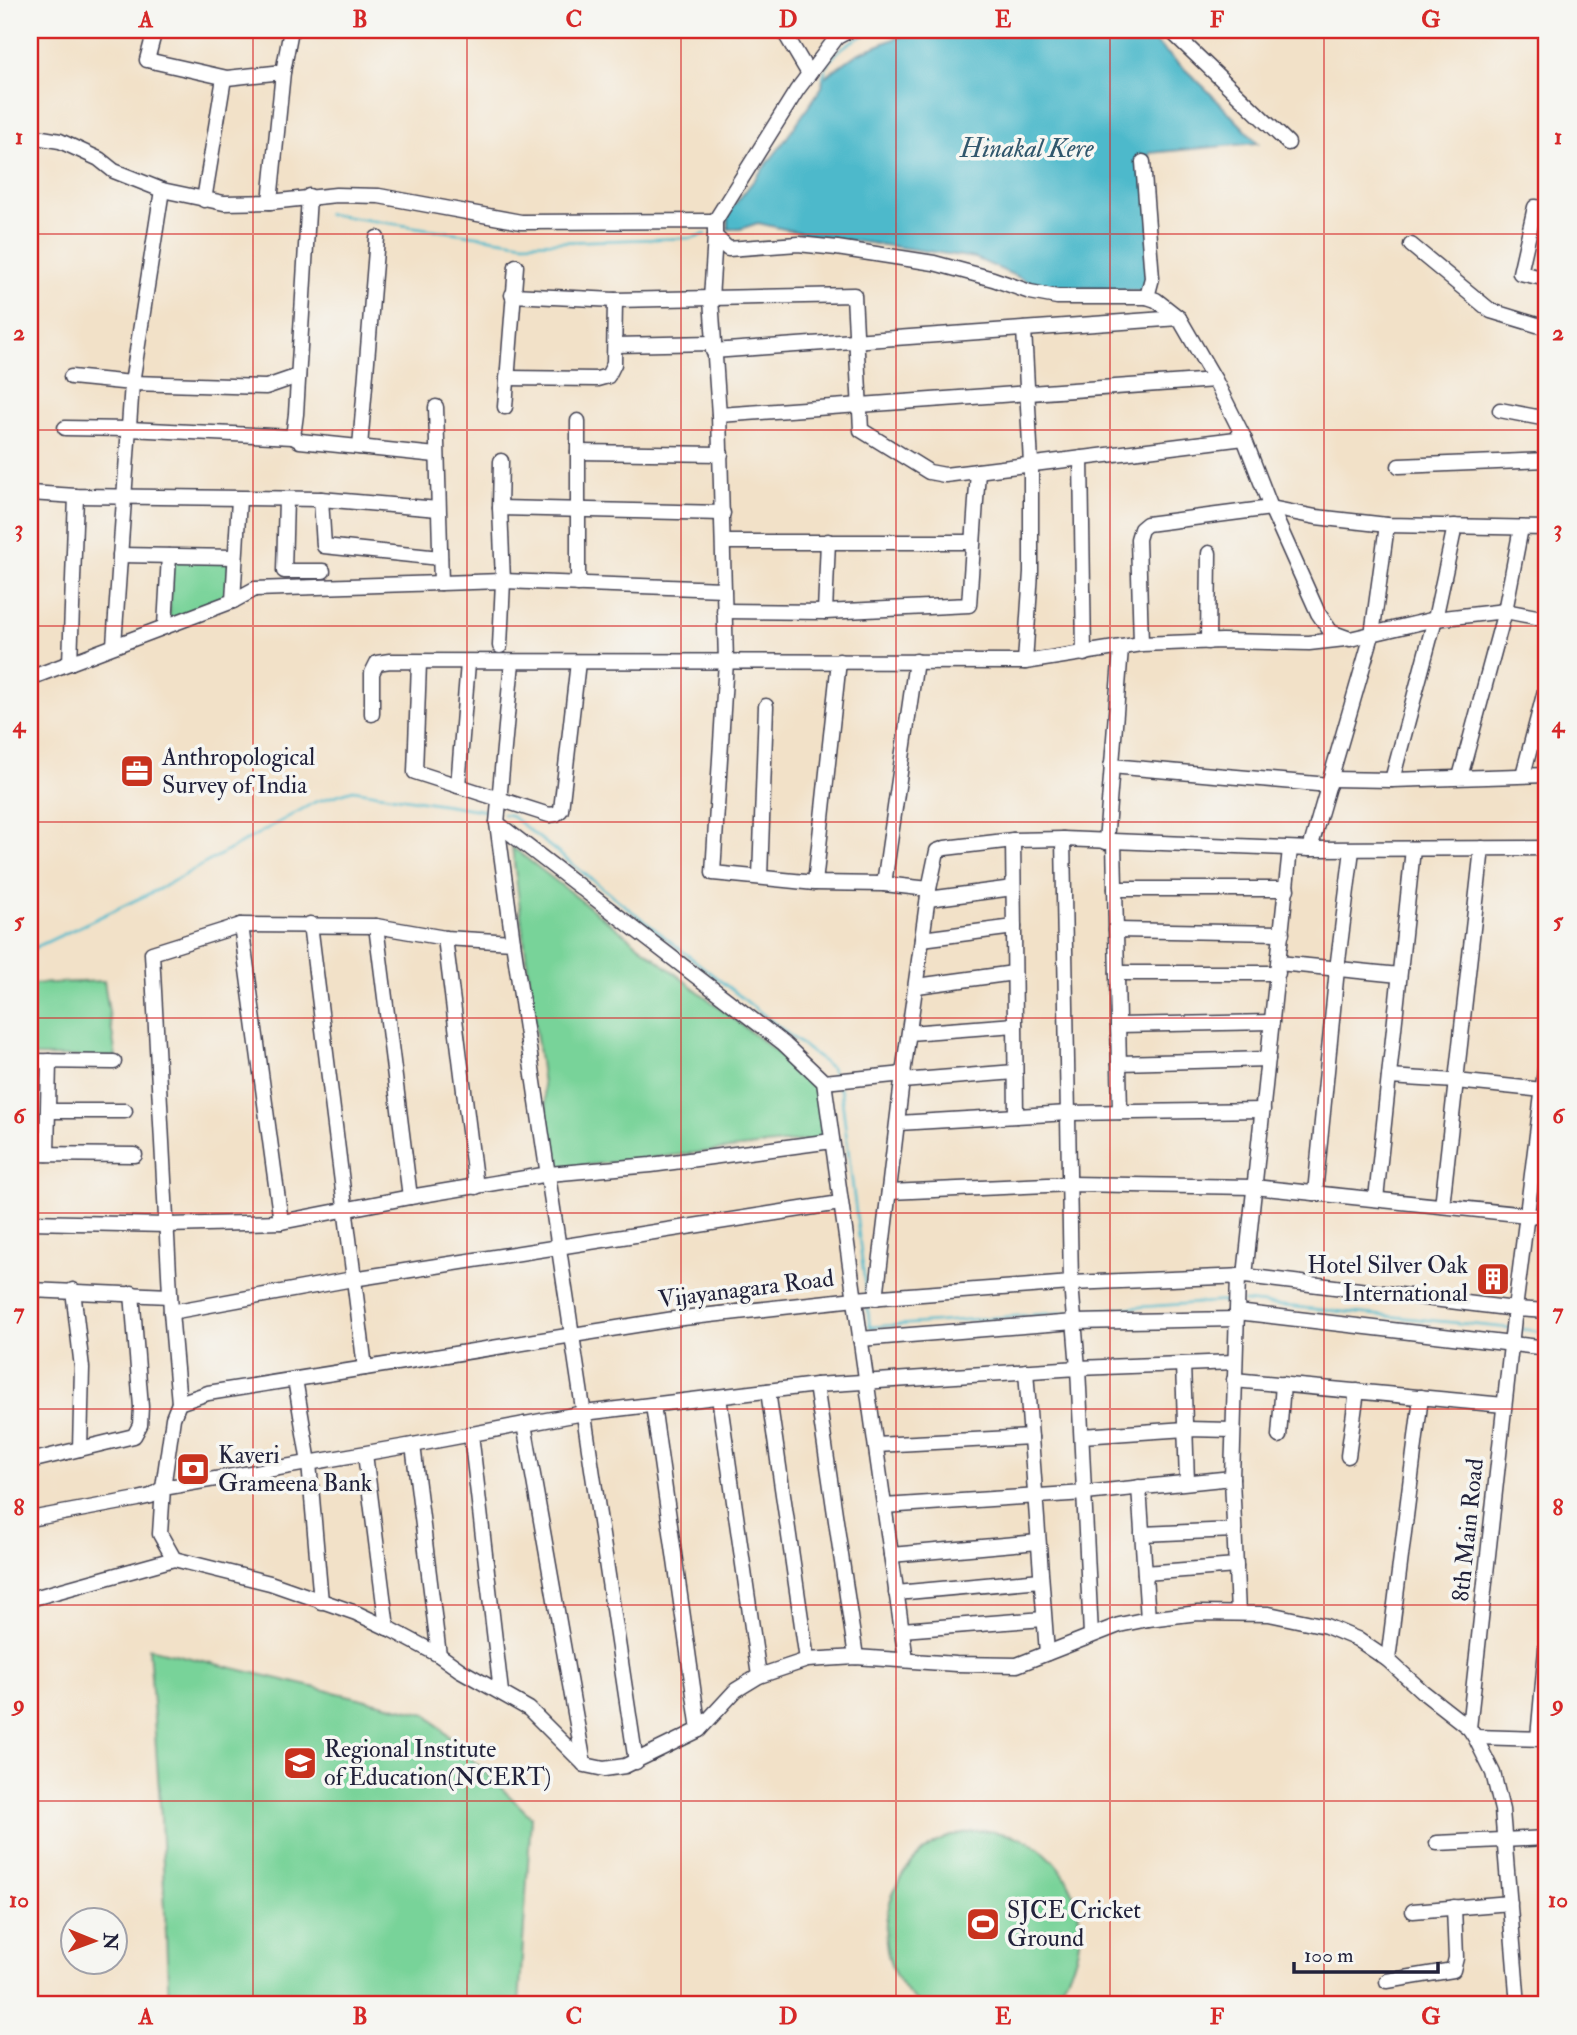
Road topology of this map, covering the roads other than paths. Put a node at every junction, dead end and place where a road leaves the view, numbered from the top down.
1 (155, 30) edge
2 (291, 30) edge
3 (783, 30) edge
4 (850, 30) edge
5 (1170, 30) edge
6 (283, 72) junction
7 (809, 74) junction
8 (224, 78) junction
9 (30, 136) edge
10 (1288, 144) dead end
11 (1143, 162) dead end
12 (162, 190) junction
13 (309, 196) junction
14 (204, 200) junction
15 (270, 202) junction
16 (1547, 209) edge
17 (715, 228) junction
18 (377, 238) dead end
19 (1411, 245) dead end
20 (516, 266) dead end
21 (1547, 279) edge
22 (512, 295) junction
23 (1147, 297) junction
24 (711, 299) junction
25 (615, 300) junction
26 (1178, 317) junction
27 (1547, 328) edge
28 (1024, 329) junction
29 (856, 341) junction
30 (615, 345) junction
31 (713, 347) junction
32 (298, 376) junction
33 (71, 377) dead end
34 (507, 378) junction
35 (1215, 380) junction
36 (132, 383) junction
37 (1027, 393) junction
38 (859, 405) junction
39 (436, 407) dead end
40 (505, 407) dead end
41 (1500, 410) dead end
42 (719, 415) junction
43 (1547, 419) edge
44 (578, 421) dead end
45 (65, 428) dead end
46 (128, 429) junction
47 (293, 437) junction
48 (1244, 439) junction
49 (360, 447) junction
50 (578, 452) junction
51 (721, 454) junction
52 (436, 455) junction
53 (1081, 458) junction
54 (1547, 460) edge
55 (501, 461) dead end
56 (1031, 464) junction
57 (1399, 466) dead end
58 (978, 471) junction
59 (30, 493) edge
60 (124, 495) junction
61 (76, 496) junction
62 (239, 499) junction
63 (286, 499) junction
64 (321, 499) junction
65 (500, 508) junction
66 (1271, 508) junction
67 (438, 509) junction
68 (577, 509) junction
69 (723, 513) junction
70 (1387, 526) junction
71 (1455, 526) junction
72 (1521, 527) junction
73 (1547, 528) edge
74 (828, 541) junction
75 (723, 542) junction
76 (973, 542) junction
77 (1209, 553) dead end
78 (120, 555) junction
79 (169, 556) junction
80 (235, 557) junction
81 (440, 558) junction
82 (323, 571) dead end
83 (503, 581) junction
84 (442, 583) junction
85 (578, 584) junction
86 (723, 589) junction
87 (233, 601) junction
88 (724, 611) junction
89 (1505, 611) junction
90 (825, 612) junction
91 (1435, 619) junction
92 (1547, 619) edge
93 (165, 626) junction
94 (1372, 635) junction
95 (1350, 639) junction
96 (1208, 642) junction
97 (114, 645) junction
98 (1140, 645) junction
99 (500, 646) dead end
100 (1121, 648) junction
101 (1084, 654) junction
102 (839, 661) junction
103 (916, 661) junction
104 (512, 662) junction
105 (578, 662) junction
106 (726, 662) junction
107 (1025, 662) junction
108 (69, 663) junction
109 (419, 663) junction
110 (468, 663) junction
111 (30, 678) edge
112 (1547, 683) edge
113 (766, 706) dead end
114 (372, 714) dead end
115 (1111, 766) junction
116 (1523, 775) junction
117 (1547, 775) edge
118 (1460, 777) junction
119 (1392, 780) junction
120 (1330, 782) junction
121 (458, 786) junction
122 (498, 811) junction
123 (1063, 839) junction
124 (1013, 840) junction
125 (1110, 842) junction
126 (1482, 848) junction
127 (1547, 848) edge
128 (1290, 849) junction
129 (1310, 849) junction
130 (1413, 849) junction
131 (1352, 850) junction
132 (760, 877) junction
133 (815, 883) junction
134 (884, 884) junction
135 (1013, 888) junction
136 (1115, 889) junction
137 (1287, 889) junction
138 (929, 894) junction
139 (310, 924) junction
140 (241, 925) junction
141 (376, 926) junction
142 (1014, 928) junction
143 (1116, 930) junction
144 (1282, 933) junction
145 (445, 938) junction
146 (922, 939) junction
147 (513, 942) junction
148 (1278, 968) junction
149 (1337, 969) junction
150 (1014, 973) junction
151 (1117, 973) junction
152 (1399, 975) junction
153 (917, 986) junction
154 (1272, 1022) junction
155 (1015, 1025) junction
156 (1118, 1025) junction
157 (909, 1033) junction
158 (1547, 1055) edge
159 (1268, 1059) junction
160 (30, 1061) edge
161 (49, 1061) junction
162 (114, 1062) dead end
163 (1119, 1063) junction
164 (1015, 1072) junction
165 (903, 1077) junction
166 (1389, 1077) junction
167 (1456, 1081) junction
168 (824, 1082) junction
169 (1543, 1090) junction
170 (1263, 1110) junction
171 (49, 1111) junction
172 (125, 1111) dead end
173 (1069, 1112) junction
174 (1120, 1112) junction
175 (1016, 1116) junction
176 (898, 1123) junction
177 (832, 1141) junction
178 (30, 1154) edge
179 (47, 1154) junction
180 (135, 1155) dead end
181 (549, 1174) junction
182 (1070, 1184) junction
183 (476, 1187) junction
184 (1254, 1187) junction
185 (889, 1192) junction
186 (1315, 1193) junction
187 (410, 1197) junction
188 (1377, 1199) junction
189 (840, 1203) junction
190 (1442, 1206) junction
191 (346, 1210) junction
192 (1527, 1215) junction
193 (1547, 1217) edge
194 (30, 1222) edge
195 (281, 1222) junction
196 (167, 1225) junction
197 (558, 1245) junction
198 (1242, 1276) junction
199 (353, 1279) junction
200 (1071, 1283) junction
201 (30, 1290) edge
202 (73, 1290) junction
203 (132, 1293) junction
204 (170, 1296) junction
205 (876, 1298) junction
206 (855, 1299) junction
207 (1515, 1309) junction
208 (1547, 1311) edge
209 (170, 1312) junction
210 (1237, 1316) junction
211 (1074, 1322) junction
212 (573, 1335) junction
213 (860, 1339) junction
214 (1511, 1346) junction
215 (1547, 1349) edge
216 (1234, 1362) junction
217 (1183, 1364) junction
218 (365, 1368) junction
219 (1078, 1368) junction
220 (1026, 1371) junction
221 (295, 1379) junction
222 (1234, 1380) junction
223 (866, 1382) junction
224 (1283, 1384) junction
225 (816, 1385) junction
226 (768, 1391) junction
227 (1357, 1391) junction
228 (719, 1397) junction
229 (1421, 1397) junction
230 (179, 1403) junction
231 (653, 1405) junction
232 (1504, 1405) junction
233 (584, 1413) junction
234 (524, 1424) junction
235 (1185, 1429) junction
236 (1233, 1430) junction
237 (471, 1434) junction
238 (1082, 1436) junction
239 (1279, 1436) dead end
240 (1031, 1437) junction
241 (876, 1445) junction
242 (413, 1446) junction
243 (80, 1449) junction
244 (365, 1454) junction
245 (1348, 1456) dead end
246 (30, 1461) edge
247 (309, 1463) junction
248 (1232, 1478) junction
249 (1187, 1482) junction
250 (1139, 1487) junction
251 (163, 1488) junction
252 (1085, 1493) junction
253 (1035, 1495) junction
254 (884, 1506) junction
255 (30, 1518) edge
256 (1234, 1530) junction
257 (1142, 1534) junction
258 (1038, 1542) junction
259 (891, 1555) junction
260 (174, 1559) junction
261 (1236, 1566) junction
262 (1145, 1573) junction
263 (1041, 1580) junction
264 (896, 1593) junction
265 (30, 1599) edge
266 (321, 1602) junction
267 (1238, 1613) junction
268 (1044, 1619) junction
269 (1148, 1619) junction
270 (387, 1628) junction
271 (902, 1630) junction
272 (1091, 1636) junction
273 (1547, 1638) edge
274 (1046, 1653) junction
275 (439, 1655) junction
276 (856, 1657) junction
277 (807, 1660) junction
278 (906, 1660) junction
279 (1388, 1660) junction
280 (759, 1676) junction
281 (1545, 1686) edge
282 (501, 1692) junction
283 (699, 1731) junction
284 (1472, 1732) junction
285 (1543, 1738) edge
286 (636, 1762) junction
287 (584, 1765) junction
288 (1547, 1838) edge
289 (1504, 1841) junction
290 (1437, 1843) dead end
291 (1510, 1903) junction
292 (1454, 1908) junction
293 (1413, 1911) dead end
294 (1387, 1981) dead end
295 (1518, 2005) edge

1 - 8 street
2 - 6 street
3 - 7 street
4 - 7 street
5 - 10 street
6 - 8 street
6 - 15 street
7 - 17 street
8 - 14 street
9 - 12 street
11 - 23 street
12 - 14 street
12 - 36 street
13 - 15 street
13 - 17 street
13 - 32 street
14 - 15 street
16 - 21 street
17 - 23 street
17 - 24 street
18 - 49 street
19 - 27 street
20 - 22 street
22 - 25 street
22 - 34 street
23 - 26 street
24 - 25 street
24 - 29 street
24 - 31 street
25 - 30 street
26 - 28 street
26 - 35 street
28 - 29 street
28 - 37 street
29 - 31 street
29 - 38 street
30 - 31 street
30 - 34 street
31 - 42 street
32 - 36 street
32 - 47 street
33 - 36 street
34 - 40 street
35 - 37 street
35 - 48 street
36 - 46 street
37 - 38 street
37 - 56 street
38 - 42 street
38 - 58 street
39 - 52 street
41 - 43 street
42 - 51 street
44 - 50 street
45 - 46 street
46 - 47 street
46 - 60 street
47 - 49 street
48 - 53 street
48 - 66 street
49 - 52 street
50 - 51 street
50 - 68 street
51 - 69 street
52 - 67 street
53 - 56 street
53 - 101 street
54 - 57 street
55 - 65 street
56 - 58 street
56 - 107 street
58 - 76 street
59 - 61 street
60 - 61 street
60 - 62 street
60 - 78 street
61 - 108 street
62 - 63 street
62 - 80 street
63 - 64 street
63 - 82 street
64 - 67 street
64 - 81 street
65 - 68 street
65 - 83 street
66 - 70 street
66 - 95 street
66 - 98 street
67 - 81 street
68 - 69 street
68 - 85 street
69 - 75 street
70 - 71 street
70 - 94 street
71 - 72 street
71 - 91 street
72 - 73 street
72 - 89 street
74 - 75 street
74 - 76 street
74 - 90 street
75 - 86 street
76 - 90 street
77 - 96 street
78 - 79 street
78 - 97 street
79 - 80 street
79 - 93 street
80 - 87 street
81 - 84 street
83 - 84 street
83 - 85 street
83 - 99 street
84 - 87 street
85 - 86 street
86 - 88 street
87 - 93 street
88 - 90 street
88 - 106 street
89 - 91 street
89 - 92 street
89 - 118 street
91 - 94 street
91 - 119 street
93 - 97 street
94 - 95 street
94 - 120 street
95 - 96 street
96 - 98 street
97 - 108 street
98 - 100 street
100 - 101 street
100 - 115 street
101 - 107 street
102 - 103 street
102 - 106 street
102 - 133 street
103 - 107 street
103 - 134 street
104 - 105 street
104 - 110 street
104 - 122 street
105 - 106 street
105 - 122 street
106 - 132 street
108 - 111 street
109 - 110 street
109 - 114 street
109 - 121 street
110 - 121 street
112 - 116 street
113 - 132 street
115 - 120 street
115 - 125 street
116 - 117 street
116 - 118 street
118 - 119 street
119 - 120 street
120 - 129 street
121 - 122 street
122 - 147 street
122 - 168 street
123 - 124 street
123 - 125 street
123 - 173 street
124 - 135 street
124 - 138 street
125 - 128 street
125 - 136 street
126 - 127 street
126 - 130 street
126 - 167 street
128 - 129 street
128 - 137 street
129 - 131 street
130 - 131 street
130 - 152 street
131 - 149 street
132 - 133 street
133 - 134 street
134 - 138 street
135 - 138 street
135 - 142 street
136 - 137 street
136 - 143 street
137 - 144 street
138 - 146 street
139 - 140 street
139 - 141 street
139 - 191 street
140 - 195 street
140 - 196 street
141 - 145 street
141 - 187 street
142 - 146 street
142 - 150 street
143 - 144 street
143 - 151 street
144 - 148 street
145 - 147 street
145 - 183 street
146 - 153 street
147 - 181 street
148 - 149 street
148 - 151 street
148 - 154 street
149 - 152 street
149 - 186 street
150 - 153 street
150 - 155 street
151 - 156 street
152 - 166 street
153 - 157 street
154 - 156 street
154 - 159 street
155 - 157 street
155 - 164 street
156 - 163 street
157 - 165 street
158 - 169 street, 8th Main Road
159 - 163 street
159 - 170 street
160 - 161 street
161 - 162 street
161 - 171 street
163 - 174 street
164 - 165 street
164 - 175 street
165 - 168 street
165 - 176 street
166 - 167 street
166 - 188 street
167 - 169 street
167 - 190 street
168 - 177 street
169 - 192 street, 8th Main Road
170 - 174 street
170 - 184 street
171 - 172 street
171 - 179 street
173 - 174 street
173 - 175 street
173 - 182 street
175 - 176 street
176 - 185 street
177 - 181 street
177 - 189 street
178 - 179 street
179 - 180 street
181 - 183 street
181 - 197 street
182 - 184 street
182 - 185 street
182 - 200 street
183 - 187 street
184 - 186 street
184 - 198 street
185 - 205 street
186 - 188 street
187 - 191 street
188 - 190 street
189 - 197 street
189 - 206 street
190 - 192 street
191 - 195 street
191 - 199 street
192 - 193 street
192 - 207 street, 8th Main Road
194 - 196 street
195 - 196 street
196 - 204 street
197 - 199 street
197 - 212 street
198 - 200 street, Vijayanagara Road
198 - 207 street, Vijayanagara Road
198 - 210 street
199 - 209 street
199 - 218 street
200 - 205 street, Vijayanagara Road
200 - 211 street
201 - 202 street
202 - 203 street
202 - 243 street
203 - 204 street
203 - 243 street
204 - 209 street
205 - 206 street, Vijayanagara Road
206 - 212 street, Vijayanagara Road
206 - 213 street
207 - 208 street, Vijayanagara Road
207 - 214 street, 8th Main Road
209 - 230 street
210 - 211 street
210 - 214 street
210 - 216 street
211 - 213 street
211 - 219 street
212 - 218 street, Vijayanagara Road
212 - 233 street
213 - 223 street
214 - 215 street
214 - 232 street, 8th Main Road
216 - 217 street
216 - 222 street
217 - 219 street
217 - 235 street
218 - 221 street, Vijayanagara Road
219 - 220 street
219 - 238 street
220 - 223 street
220 - 240 street
221 - 230 street, Vijayanagara Road
221 - 247 street
222 - 224 street
222 - 236 street
223 - 225 street
223 - 241 street
224 - 227 street
224 - 239 street
225 - 226 street
225 - 276 street
226 - 228 street
226 - 277 street
227 - 229 street
227 - 245 street
228 - 231 street
228 - 280 street
229 - 232 street
229 - 279 street
230 - 251 street
231 - 233 street
231 - 283 street
232 - 284 street, 8th Main Road
233 - 234 street
233 - 286 street
234 - 237 street
234 - 287 street
235 - 236 street
235 - 238 street
235 - 249 street
236 - 248 street
237 - 242 street
237 - 282 street
238 - 252 street
240 - 241 street
240 - 253 street
241 - 254 street
242 - 244 street
242 - 275 street
243 - 246 street
244 - 247 street
244 - 270 street
247 - 251 street
247 - 266 street
248 - 249 street
248 - 256 street
249 - 250 street
250 - 252 street
250 - 257 street
251 - 255 street
251 - 260 street
252 - 253 street
252 - 272 street
253 - 254 street
253 - 258 street
254 - 259 street
256 - 257 street
256 - 261 street
257 - 262 street
258 - 259 street
258 - 263 street
259 - 264 street
260 - 265 street
260 - 266 street
261 - 262 street
261 - 267 street
262 - 269 street
263 - 264 street
263 - 268 street
264 - 271 street
266 - 270 street
267 - 269 street
267 - 279 street
268 - 271 street
268 - 274 street
269 - 272 street
270 - 275 street
271 - 278 street
272 - 274 street
273 - 281 street
274 - 278 street
275 - 282 street
276 - 277 street
276 - 278 street
277 - 280 street
279 - 284 street
280 - 283 street
281 - 285 street
282 - 287 street
283 - 286 street
284 - 285 street
284 - 289 street
286 - 287 street
288 - 289 street
289 - 290 street
289 - 291 street
291 - 292 street
291 - 295 street
292 - 293 street
292 - 294 street

